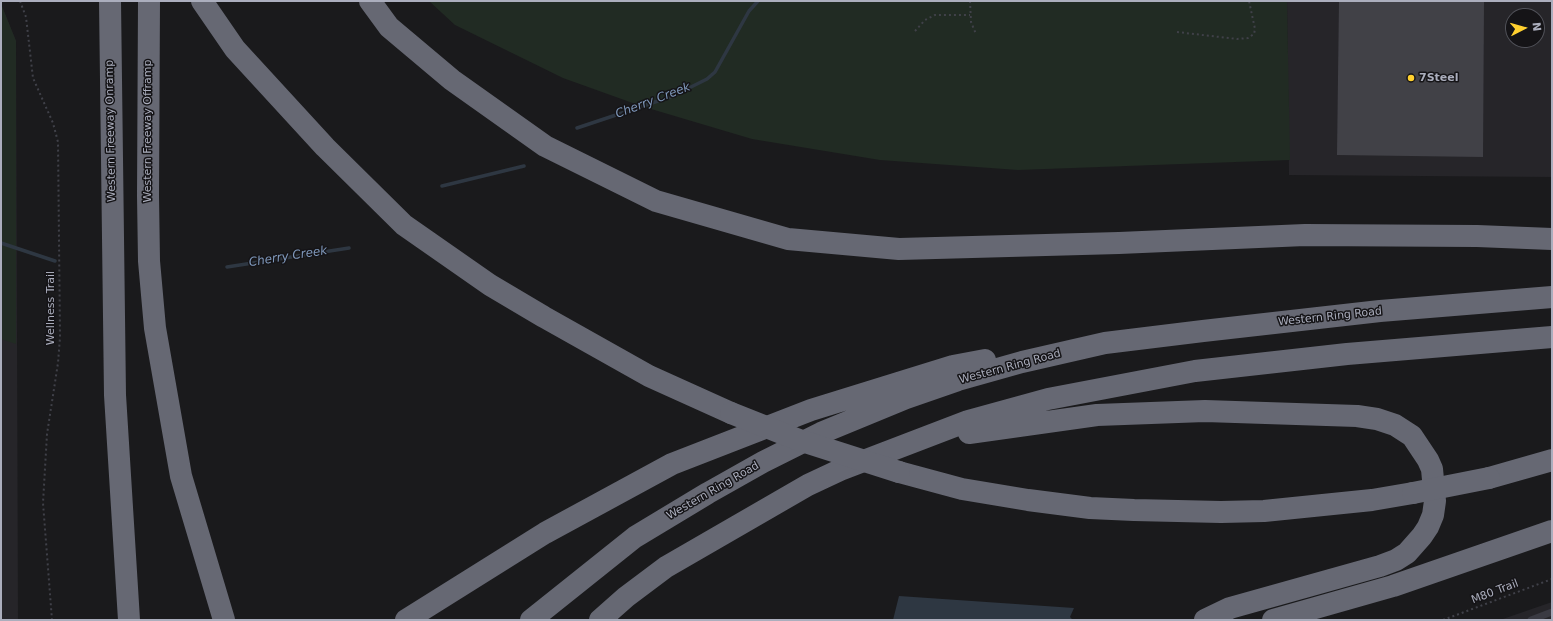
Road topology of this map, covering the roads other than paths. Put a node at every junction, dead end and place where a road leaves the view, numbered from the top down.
1 (110, 1) edge
2 (149, 1) edge
3 (202, 1) edge
4 (370, 1) edge
5 (1552, 239) edge
6 (1552, 297) edge
7 (1552, 337) edge
8 (1105, 343) junction
9 (888, 453) junction
10 (1552, 460) edge
11 (1552, 531) edge
12 (1552, 612) edge
13 (1292, 616) edge
14 (129, 620) edge
15 (224, 620) edge
16 (406, 620) edge
17 (531, 620) edge
18 (600, 620) edge
19 (1205, 620) edge
20 (1273, 620) edge
21 (1531, 620) edge

1 - 14 highway, Western Freeway Onramp
2 - 15 highway, Western Freeway Offramp
3 - 10 highway, bridge
4 - 5 highway
6 - 8 highway, Western Ring Road
7 - 9 highway
8 - 16 highway
8 - 17 highway, Western Ring Road
9 - 18 highway
9 - 19 highway
11 - 13 highway
12 - 21 lane
13 - 20 highway

